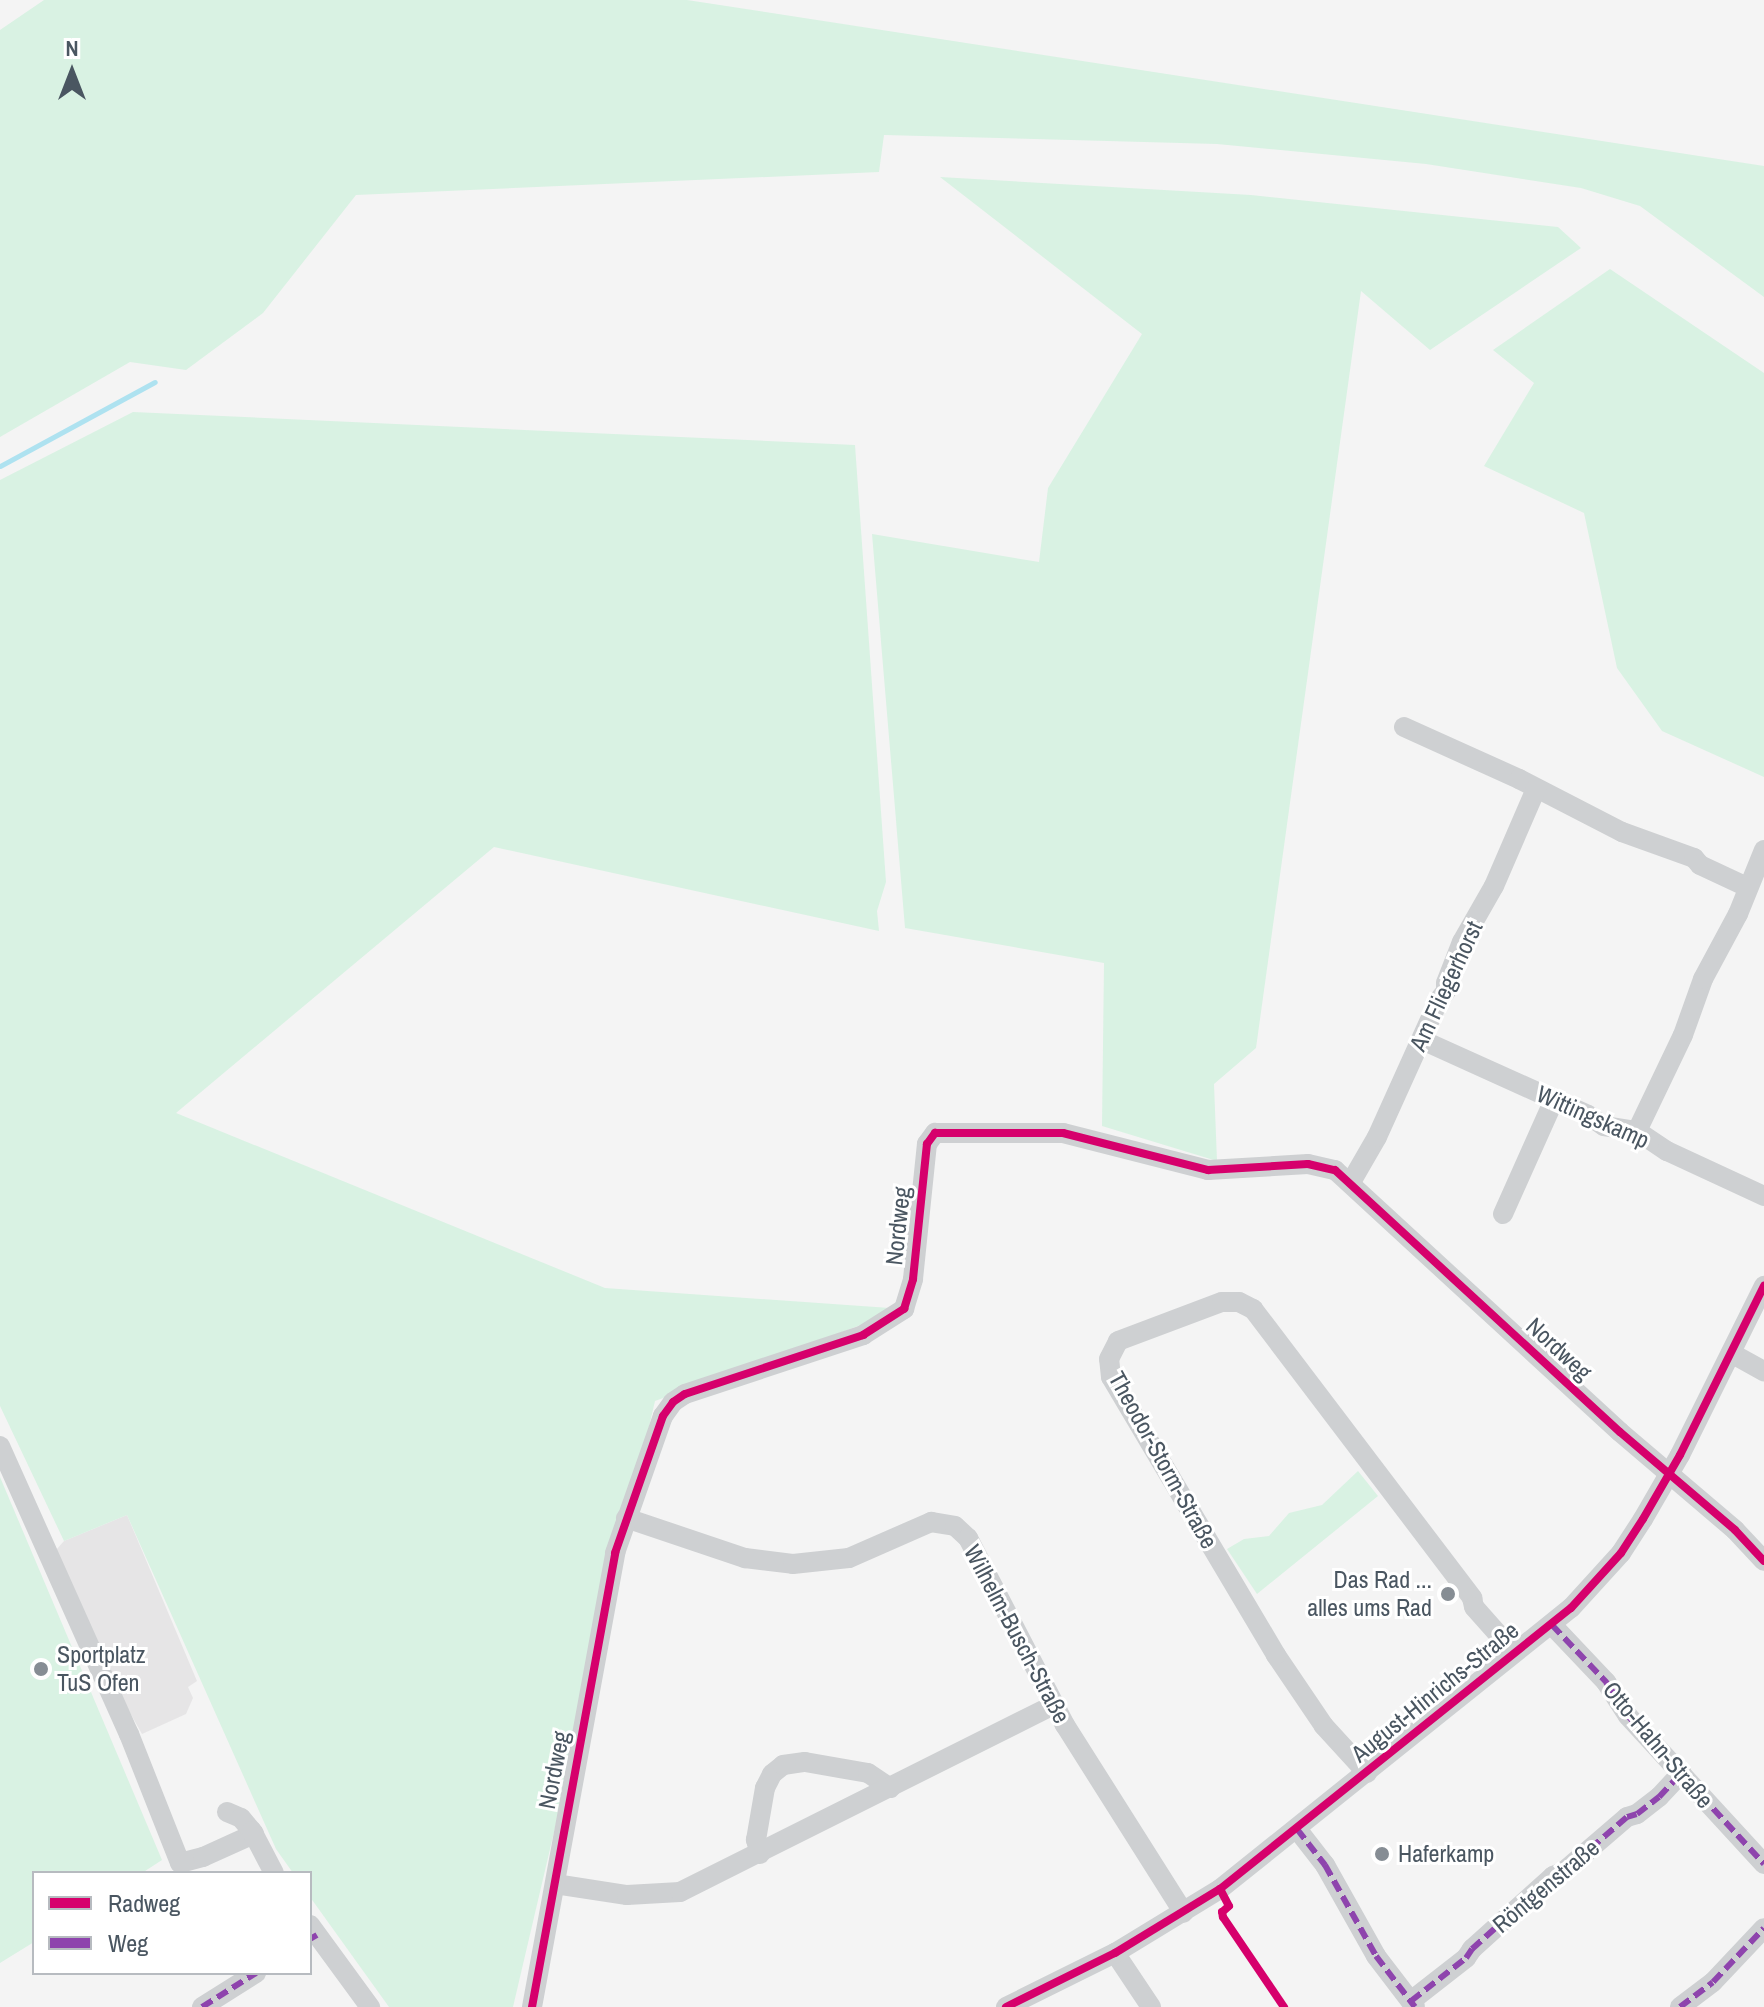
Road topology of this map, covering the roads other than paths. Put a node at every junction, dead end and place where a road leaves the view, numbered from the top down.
1 (1404, 727) dead end
2 (1536, 789) junction
3 (1764, 850) edge
4 (1747, 887) junction
5 (1422, 1040) junction
6 (1554, 1100) junction
7 (1637, 1131) junction
8 (1351, 1182) junction
9 (1764, 1196) edge
10 (1503, 1214) dead end
11 (1764, 1286) edge
12 (1731, 1353) junction
13 (1758, 1367) edge
14 (0, 1446) edge
15 (1669, 1473) junction
16 (626, 1518) junction
17 (1764, 1561) edge
18 (1552, 1625) junction
19 (1514, 1652) junction
20 (1054, 1705) junction
21 (1367, 1773) junction
22 (1681, 1773) junction
23 (890, 1788) junction
24 (227, 1812) dead end
25 (1297, 1829) junction
26 (254, 1834) junction
27 (760, 1854) junction
28 (1764, 1864) edge
29 (273, 1871) edge
30 (555, 1884) junction
31 (1184, 1913) junction
32 (1764, 1928) edge
33 (312, 1933) edge
34 (1115, 1953) junction
35 (253, 1975) edge
36 (1413, 2004) edge
37 (202, 2007) edge
38 (370, 2007) edge
39 (532, 2007) edge
40 (1006, 2007) edge
41 (1151, 2007) edge
42 (1680, 2007) edge

1 - 2 street
2 - 4 street
2 - 5 street, Am Fliegerhorst
3 - 4 street
4 - 7 street
5 - 6 street, Wittingskamp
5 - 8 street, Am Fliegerhorst
6 - 7 street, Wittingskamp
6 - 10 street
7 - 9 street, Wittingskamp
8 - 15 street, Nordweg
8 - 16 street, Nordweg
11 - 12 street, August-Hinrichs-Straße
12 - 13 street
12 - 15 street, August-Hinrichs-Straße
14 - 26 street
15 - 17 street, Nordweg
15 - 18 street, August-Hinrichs-Straße
16 - 20 street, Wilhelm-Busch-Straße
16 - 30 street, Nordweg
18 - 19 street, August-Hinrichs-Straße
18 - 22 street, Otto-Hahn-Straße
19 - 21 street, August-Hinrichs-Straße
19 - 21 street, Theodor-Storm-Straße
20 - 23 street
20 - 31 street, Wilhelm-Busch-Straße
21 - 25 street, August-Hinrichs-Straße
22 - 28 street, Otto-Hahn-Straße
22 - 36 street, Röntgenstraße
23 - 27 street
23 - 27 street
24 - 26 street
25 - 31 street, August-Hinrichs-Straße
25 - 36 street
26 - 29 street
27 - 30 street
30 - 39 street, Nordweg
31 - 34 street, August-Hinrichs-Straße
32 - 42 street
33 - 38 street
34 - 40 street, August-Hinrichs-Straße
34 - 41 street
35 - 37 street

